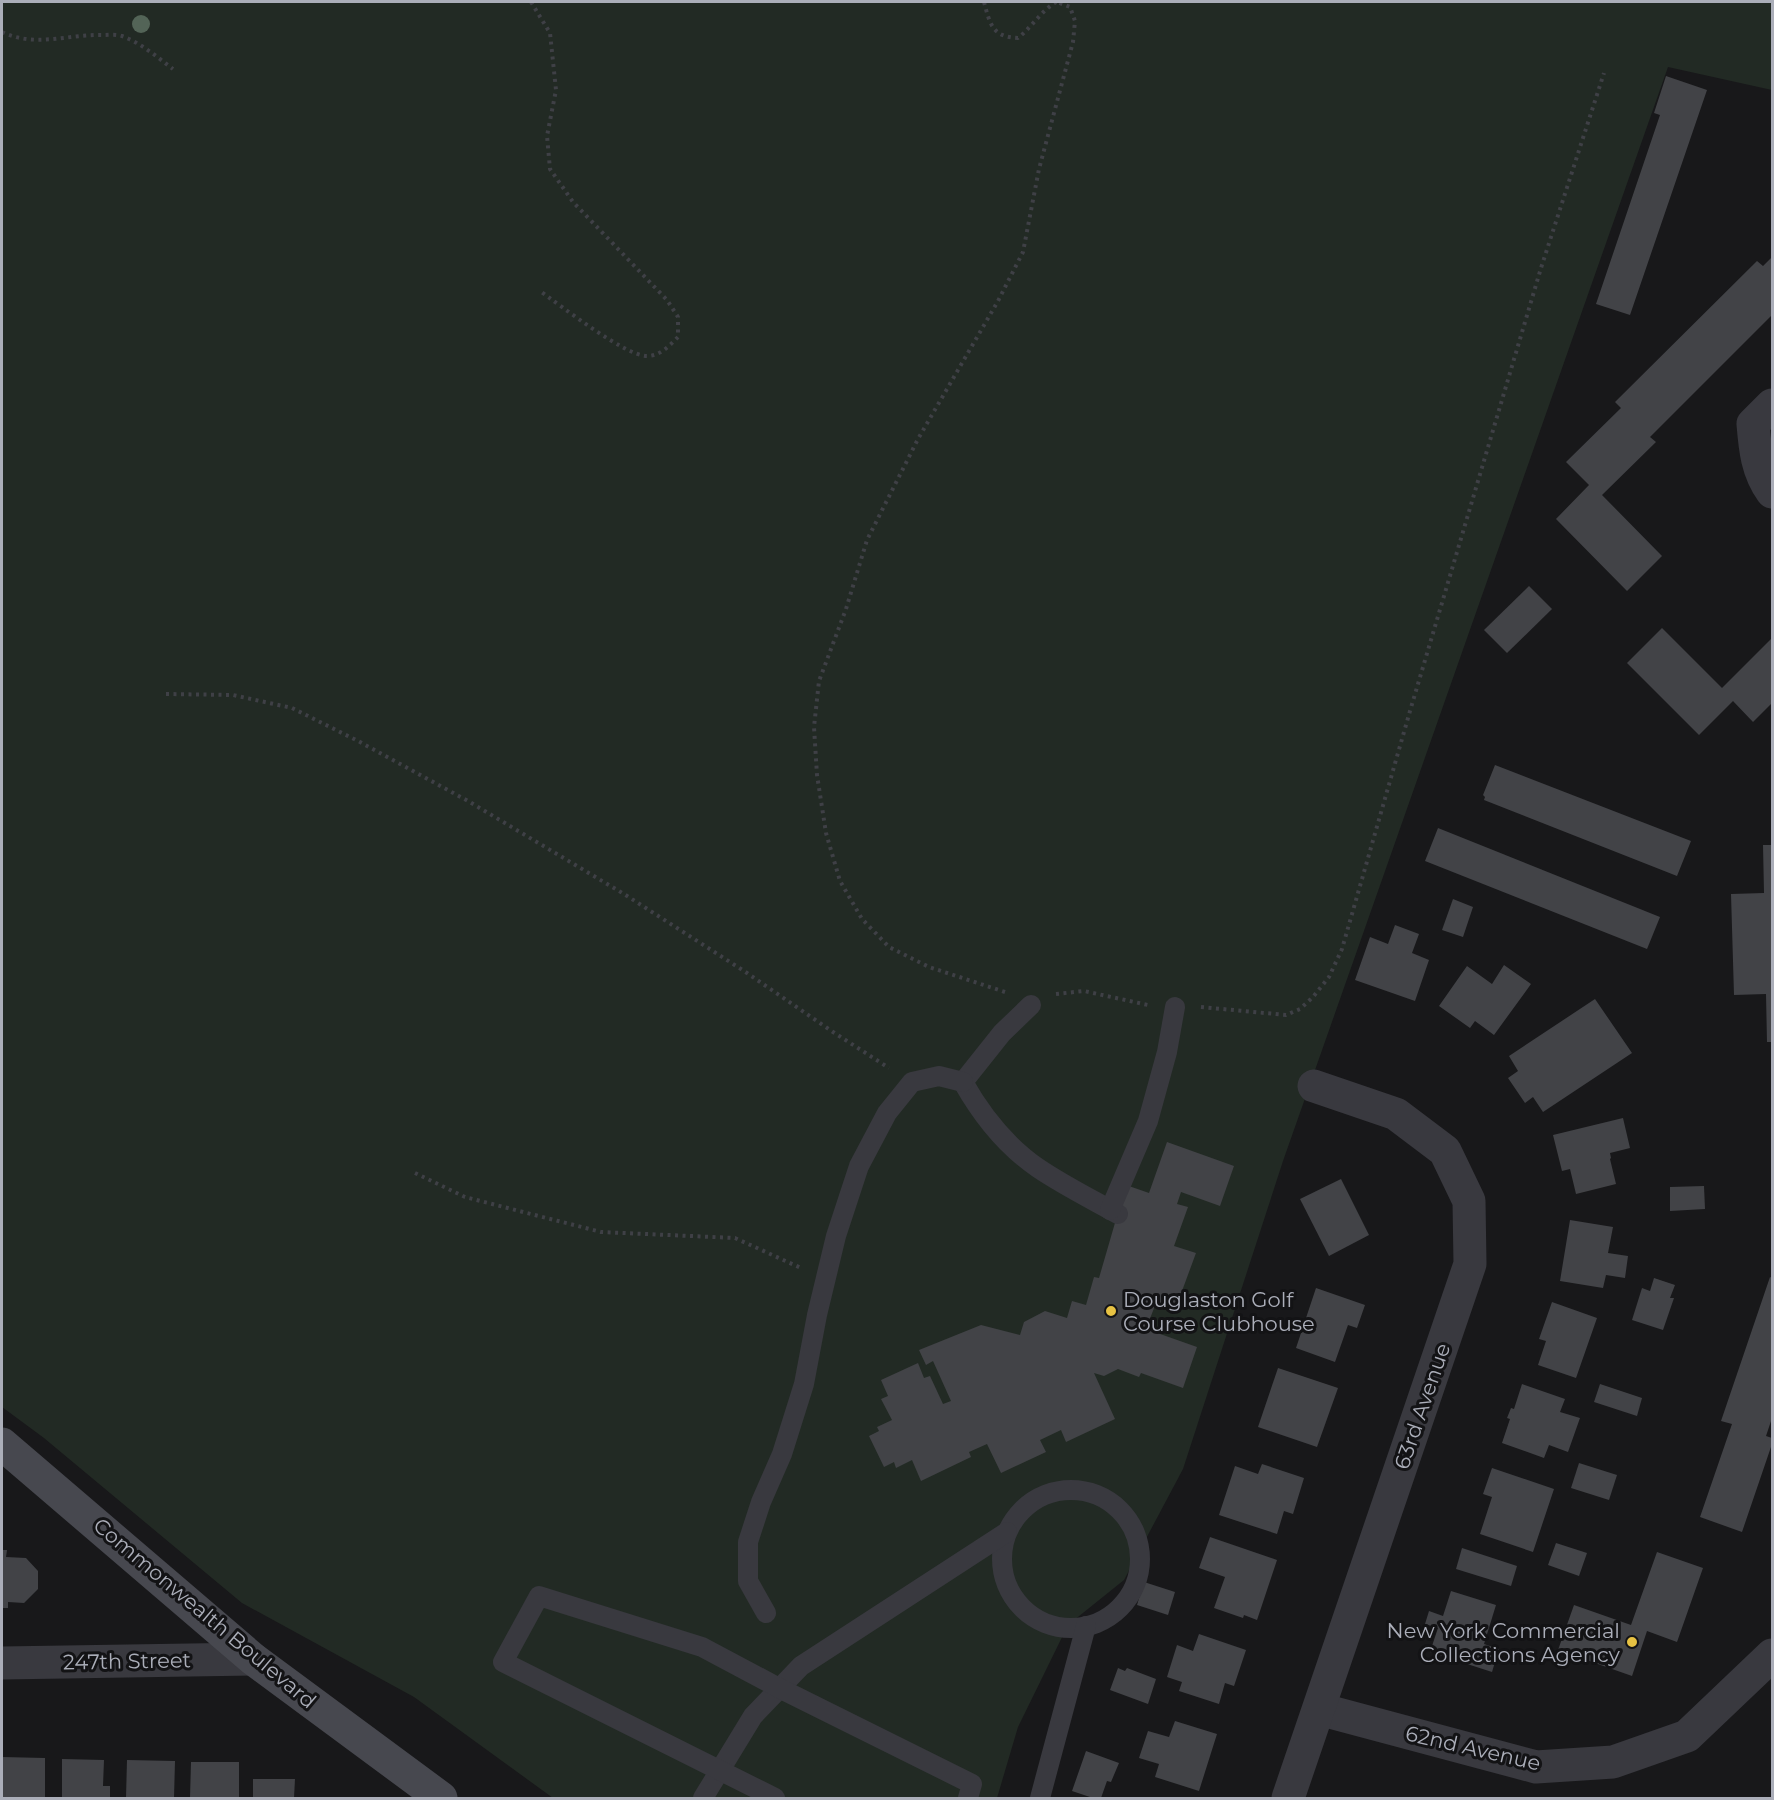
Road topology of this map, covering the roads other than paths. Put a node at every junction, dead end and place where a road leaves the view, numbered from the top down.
1 (1773, 405) edge
2 (1773, 492) edge
3 (1031, 1005) road end
4 (1175, 1007) road end
5 (963, 1082) junction
6 (1314, 1086) dead end
7 (2, 1444) edge
8 (1007, 1532) junction
9 (766, 1613) dead end
10 (1086, 1626) junction
11 (1773, 1655) edge
12 (253, 1659) junction
13 (2, 1663) edge
14 (779, 1688) junction
15 (1319, 1708) junction
16 (720, 1770) junction
17 (441, 1798) edge
18 (703, 1798) edge
19 (775, 1798) edge
20 (968, 1798) edge
21 (1040, 1798) edge
22 (1288, 1798) edge

1 - 2 street
3 - 5 lane
4 - 5 lane
5 - 9 lane
6 - 15 street, 63rd Avenue
7 - 12 street, Commonwealth Boulevard
8 - 10 lane
8 - 10 lane
8 - 14 lane
10 - 21 lane
11 - 15 street, 62nd Avenue
12 - 13 street, 247th Street
12 - 17 street, Commonwealth Boulevard
14 - 16 lane
14 - 16 lane
14 - 20 lane
15 - 22 street, 63rd Avenue
16 - 18 lane
16 - 19 lane

